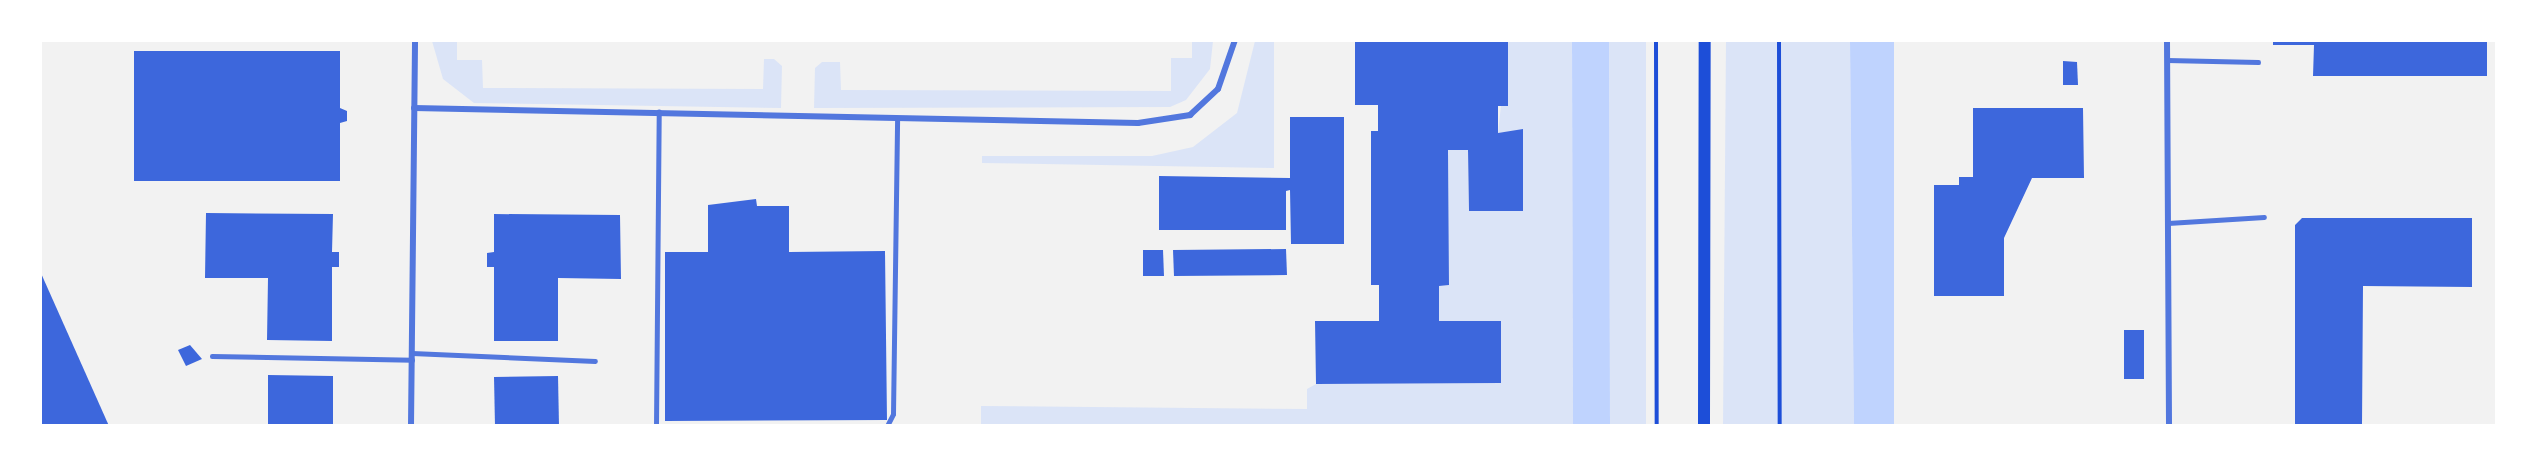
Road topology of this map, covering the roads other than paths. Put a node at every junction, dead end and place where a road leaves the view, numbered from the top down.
1 (415, 40) edge
2 (1235, 40) edge
3 (1705, 40) edge
4 (2167, 40) edge
5 (2167, 60) junction
6 (2258, 62) dead end
7 (414, 108) junction
8 (659, 112) junction
9 (897, 120) junction
10 (2264, 217) dead end
11 (2168, 223) junction
12 (412, 353) junction
13 (212, 356) dead end
14 (412, 360) junction
15 (595, 362) dead end
16 (411, 426) edge
17 (656, 426) edge
18 (887, 426) edge
19 (1704, 426) edge
20 (2169, 426) edge

1 - 7 street
2 - 9 street
3 - 19 main road
4 - 5 street
5 - 6 lane
5 - 11 street
7 - 8 street
7 - 12 street
8 - 9 street
8 - 17 lane
9 - 18 lane
10 - 11 lane
11 - 20 street
12 - 14 street
12 - 15 lane
13 - 14 lane
14 - 16 street

